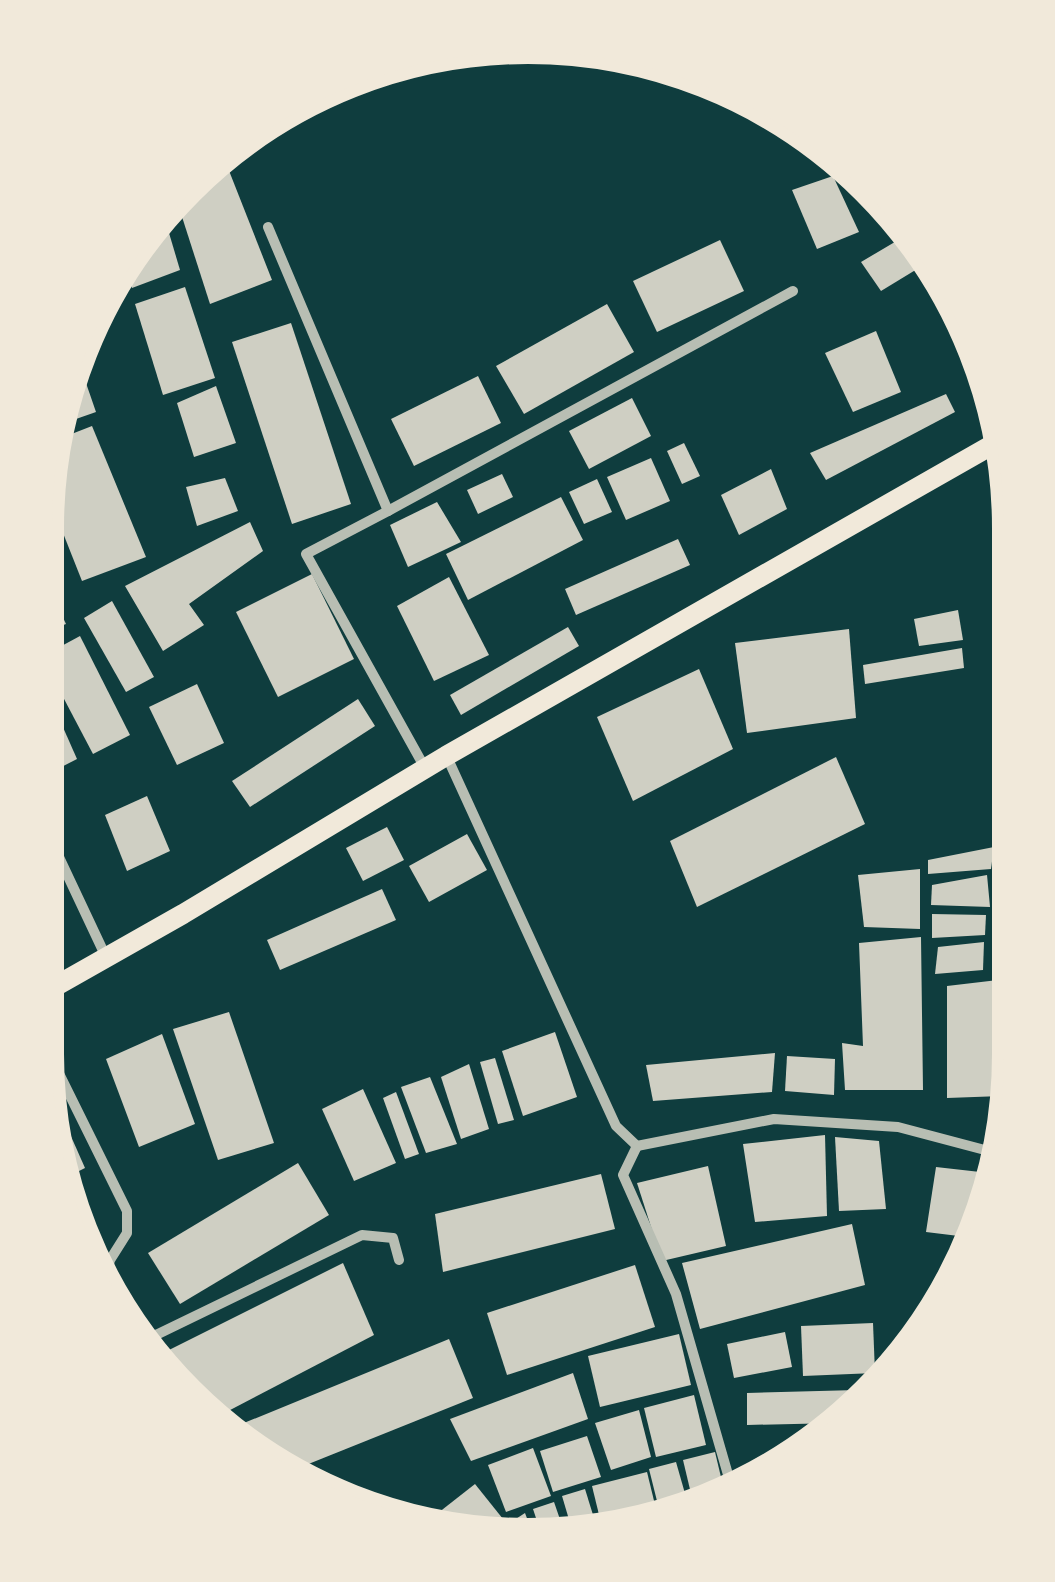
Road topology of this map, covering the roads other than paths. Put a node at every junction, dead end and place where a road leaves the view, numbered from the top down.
1 (268, 228) dead end
2 (793, 291) dead end
3 (990, 446) edge
4 (388, 512) junction
5 (446, 756) junction
6 (425, 768) junction
7 (58, 856) edge
8 (106, 958) junction
9 (58, 985) edge
10 (59, 1072) edge
11 (637, 1146) junction
12 (987, 1151) edge
13 (400, 1260) dead end
14 (108, 1267) edge
15 (151, 1336) edge
16 (729, 1479) edge

1 - 4 street
2 - 4 street
3 - 5 main road
4 - 6 street
5 - 6 main road
5 - 11 street
6 - 8 main road
7 - 8 street
8 - 9 main road
10 - 14 street
11 - 12 street
11 - 16 street
13 - 15 street

